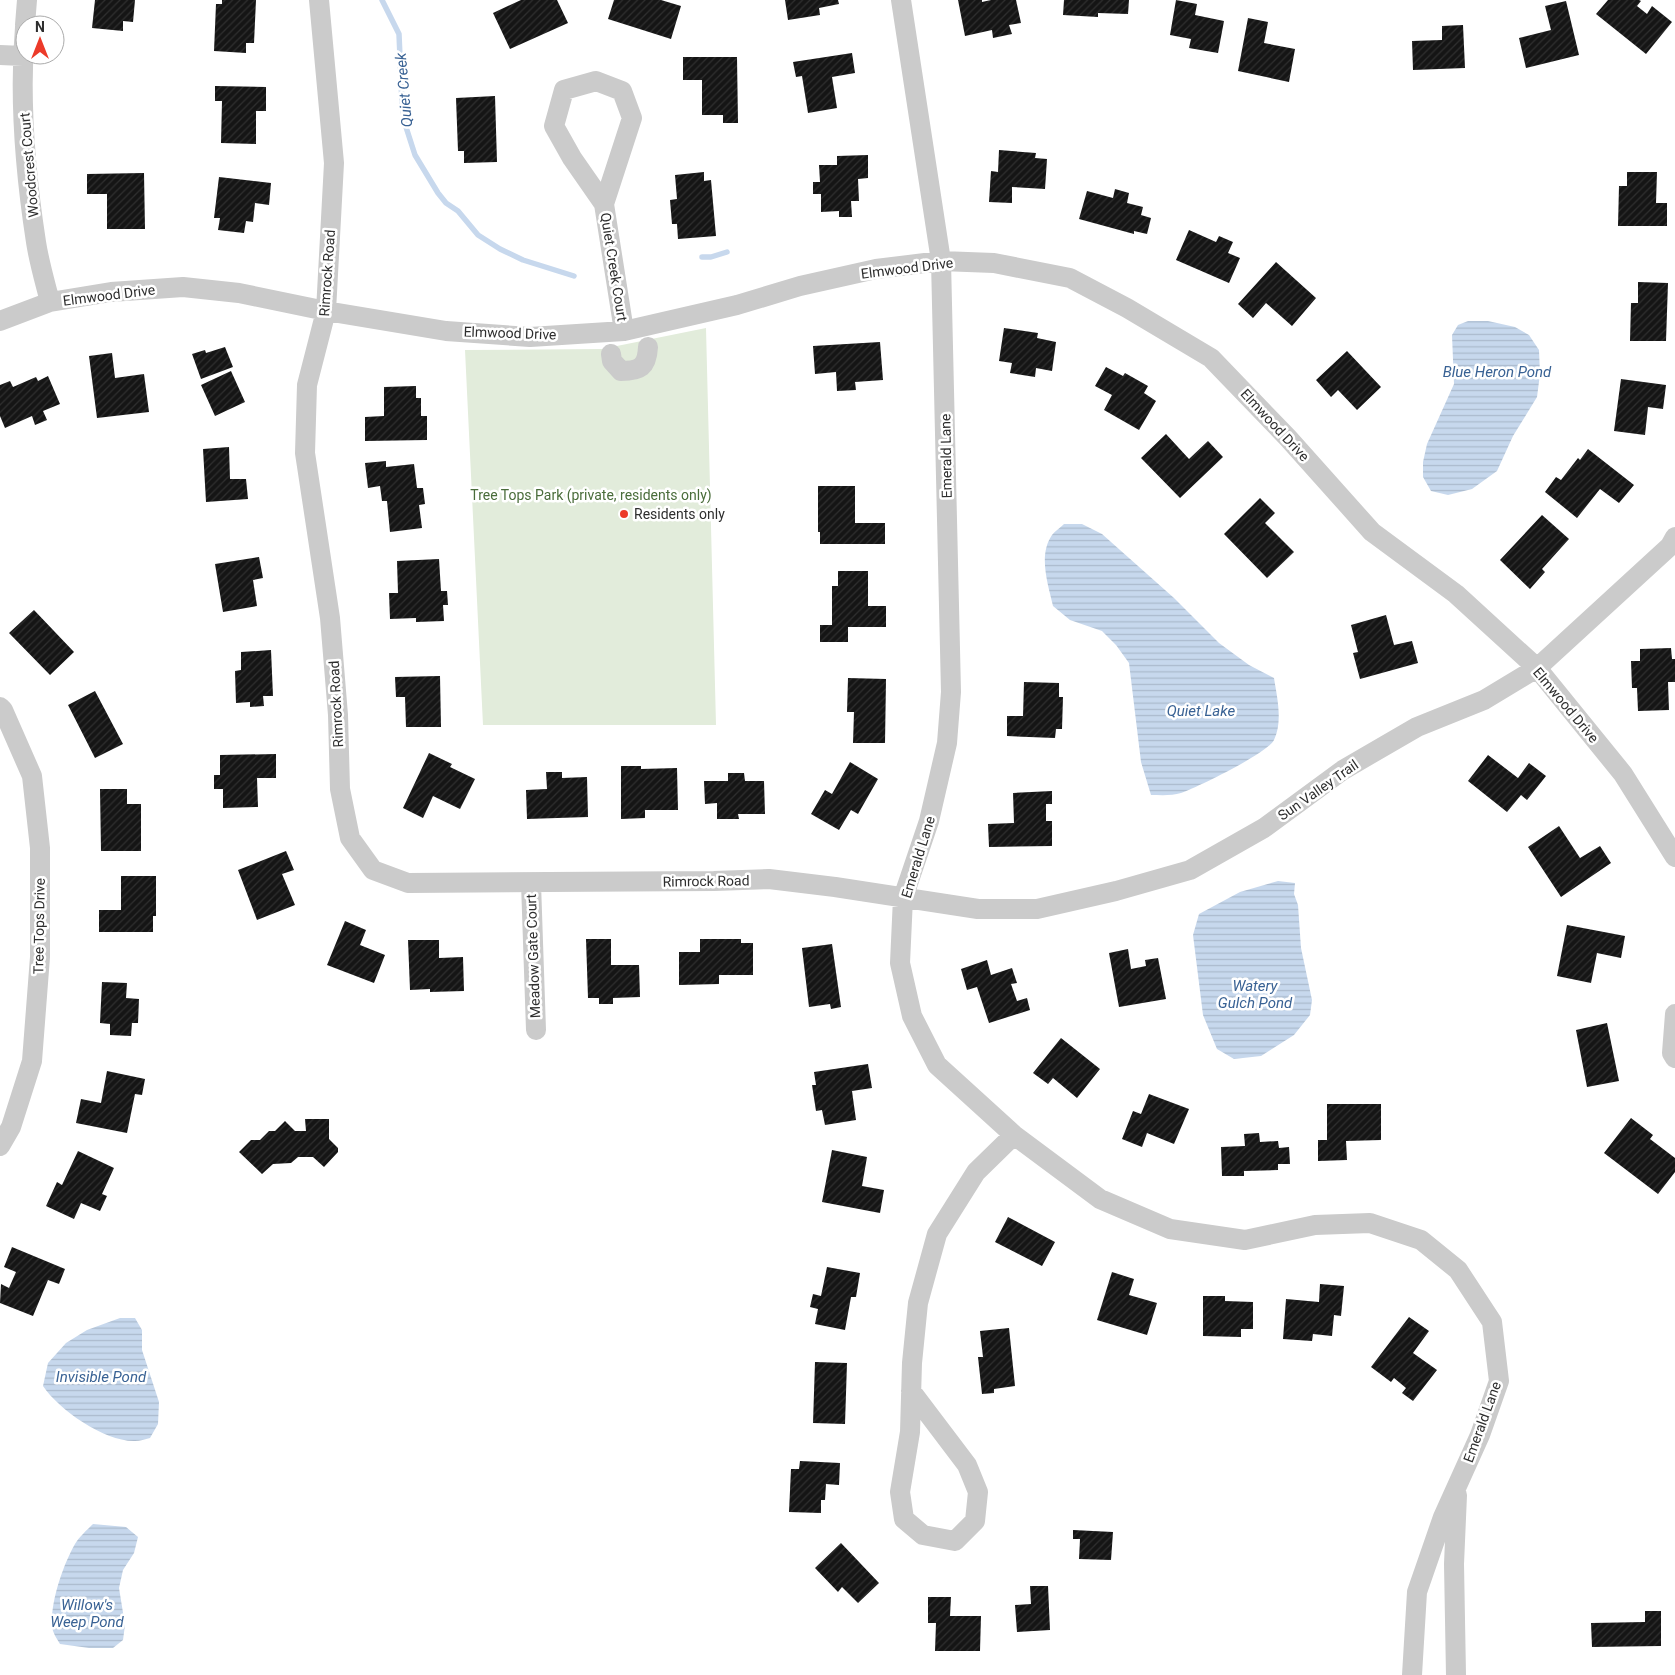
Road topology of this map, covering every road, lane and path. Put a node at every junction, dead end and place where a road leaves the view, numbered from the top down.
1 (27, 0) edge
2 (319, 0) edge
3 (901, 0) edge
4 (26, 15) edge
5 (0, 55) edge
6 (15, 56) edge
7 (23, 65) edge
8 (604, 204) junction
9 (941, 260) junction
10 (50, 302) junction
11 (326, 311) junction
12 (0, 321) edge
13 (624, 331) junction
14 (648, 347) dead end
15 (611, 354) dead end
16 (1675, 537) edge
17 (1536, 668) junction
18 (0, 706) edge
19 (1675, 857) edge
20 (531, 883) junction
21 (903, 898) junction
22 (1675, 1014) edge
23 (536, 1030) dead end
24 (1675, 1058) edge
25 (1014, 1135) junction
26 (0, 1146) edge
27 (911, 1391) junction
28 (1457, 1486) junction
29 (1412, 1675) edge
30 (1456, 1675) edge

1 - 4 street, Woodcrest Court
2 - 11 street, Rimrock Road
3 - 9 street, Emerald Lane
5 - 6 street
7 - 10 street, Woodcrest Court
8 - 8 street, Quiet Creek Court
8 - 13 street, Quiet Creek Court
9 - 13 street, Elmwood Drive
9 - 17 street, Elmwood Drive
9 - 21 street, Emerald Lane
10 - 11 street, Elmwood Drive
10 - 12 street, Elmwood Drive
11 - 13 street, Elmwood Drive
11 - 20 street, Rimrock Road
14 - 15 street
16 - 17 street, Sun Valley Trail
17 - 19 street, Elmwood Drive
17 - 21 street, Sun Valley Trail
18 - 26 street, Tree Tops Drive
20 - 21 street, Rimrock Road
20 - 23 street, Meadow Gate Court
21 - 25 street, Emerald Lane
22 - 24 street
25 - 27 street
25 - 28 street, Emerald Lane
27 - 27 street
28 - 29 street, Emerald Lane
28 - 30 street, Emerald Lane

